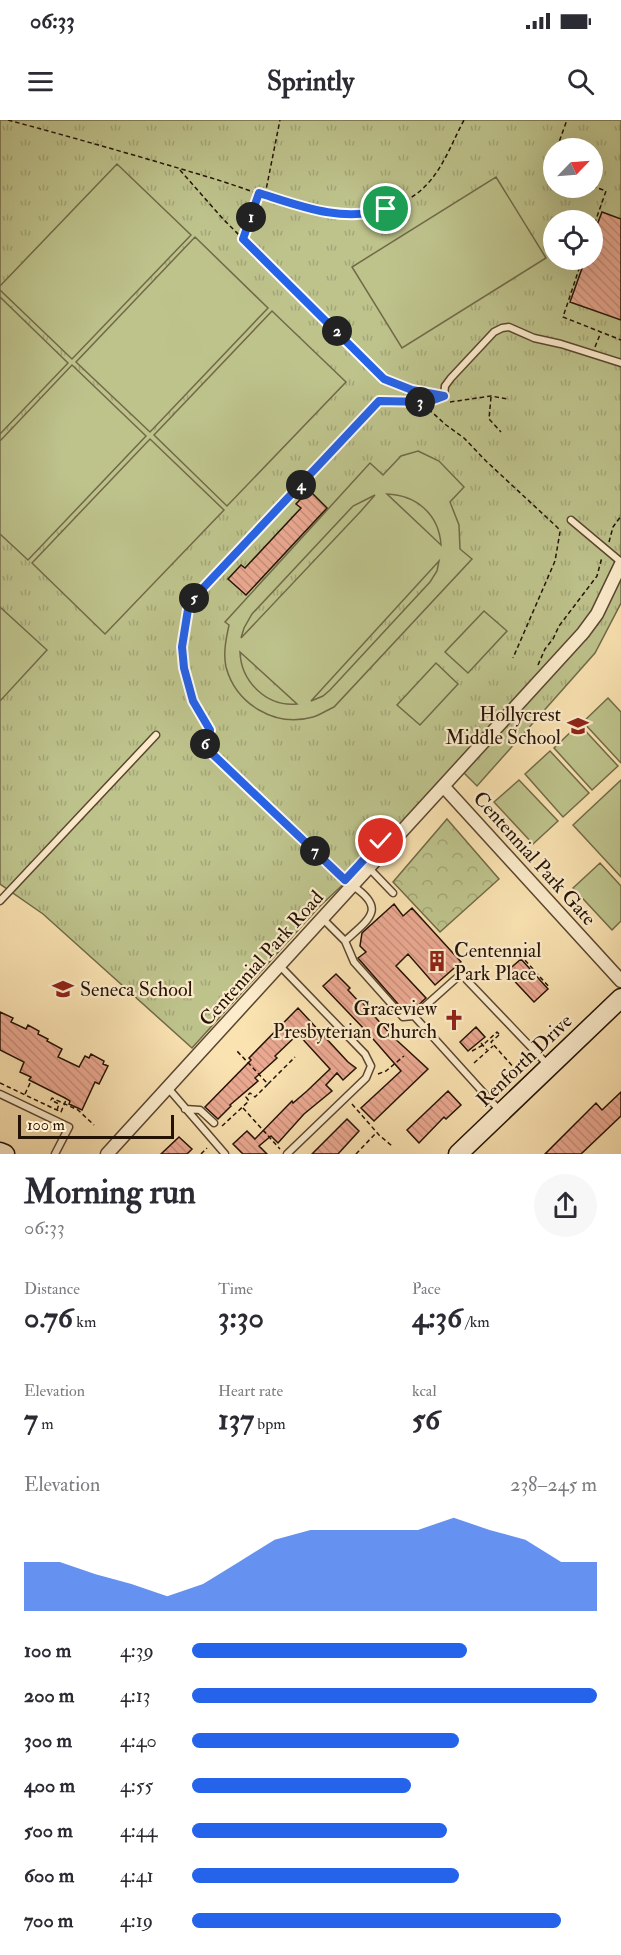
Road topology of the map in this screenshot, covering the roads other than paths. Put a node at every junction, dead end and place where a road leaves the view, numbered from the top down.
1 (621, 363) edge
2 (446, 399) road end
3 (572, 520) dead end
4 (621, 563) edge
5 (156, 735) dead end
6 (444, 787) junction
7 (369, 868) junction
8 (349, 883) junction
9 (393, 893) dead end
10 (0, 901) edge
11 (323, 919) junction
12 (345, 940) junction
13 (280, 966) junction
14 (621, 981) edge
15 (621, 998) edge
16 (414, 1016) junction
17 (549, 1067) junction
18 (168, 1088) junction
19 (0, 1094) edge
20 (185, 1109) junction
21 (502, 1112) junction
22 (214, 1124) dead end
23 (0, 1152) edge
24 (464, 1152) edge
25 (5, 1154) edge
26 (55, 1154) edge
27 (107, 1154) edge
28 (225, 1154) edge
29 (286, 1154) edge

1 - 2 lane
3 - 4 lane
4 - 6 street, Centennial Park Road
5 - 10 lane
6 - 7 street, Centennial Park Road
6 - 14 street, Centennial Park Gate
7 - 8 street, Centennial Park Road
7 - 9 lane
8 - 11 street, Centennial Park Road
8 - 12 lane
11 - 12 lane
11 - 13 street, Centennial Park Road
12 - 16 lane
13 - 18 street, Centennial Park Road
13 - 29 lane
15 - 17 main road, Renforth Drive
16 - 17 lane
16 - 21 lane
17 - 21 main road, Renforth Drive
18 - 20 lane
18 - 27 street, Centennial Park Road
19 - 26 lane
20 - 22 lane
20 - 28 lane
21 - 24 main road, Renforth Drive
23 - 25 main road

